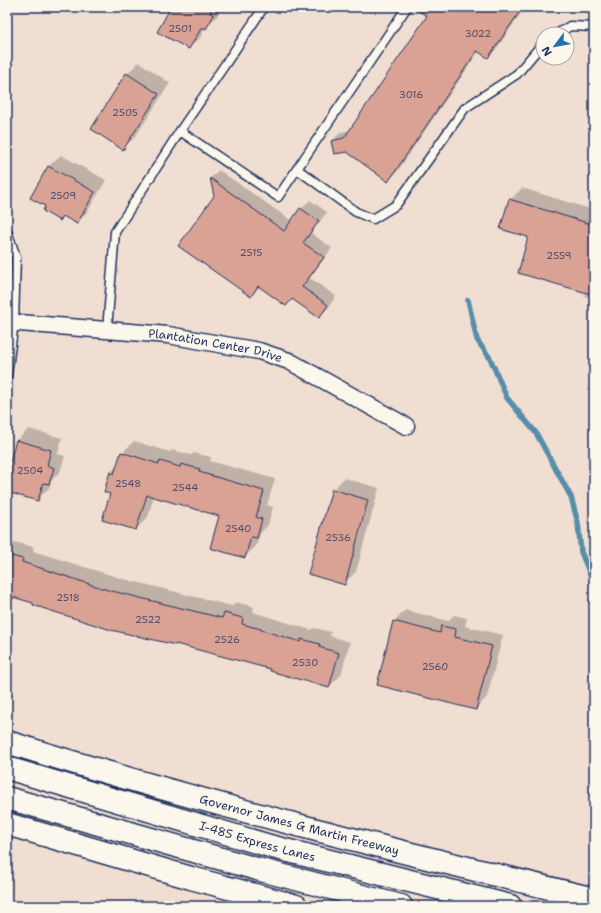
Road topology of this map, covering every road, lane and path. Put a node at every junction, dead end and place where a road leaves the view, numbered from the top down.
1 (264, 7) edge
2 (407, 7) edge
3 (575, 26) edge
4 (594, 27) edge
5 (535, 53) edge
6 (180, 131) junction
7 (297, 169) junction
8 (7, 231) edge
9 (10, 322) edge
10 (107, 330) junction
11 (7, 375) edge
12 (406, 426) dead end
13 (7, 742) edge
14 (7, 768) edge
15 (7, 798) edge
16 (7, 824) edge
17 (594, 900) edge
18 (296, 906) edge
19 (401, 906) edge
20 (510, 906) edge

1 - 6 lane
2 - 7 lane
3 - 4 lane
5 - 7 lane
6 - 7 lane
6 - 10 lane
8 - 9 lane
9 - 10 street, Plantation Center Drive
9 - 11 lane
10 - 12 street, Plantation Center Drive
13 - 17 highway, Governor James G Martin Freeway
14 - 20 highway, I-485 Express Lanes
15 - 19 highway
16 - 18 highway

